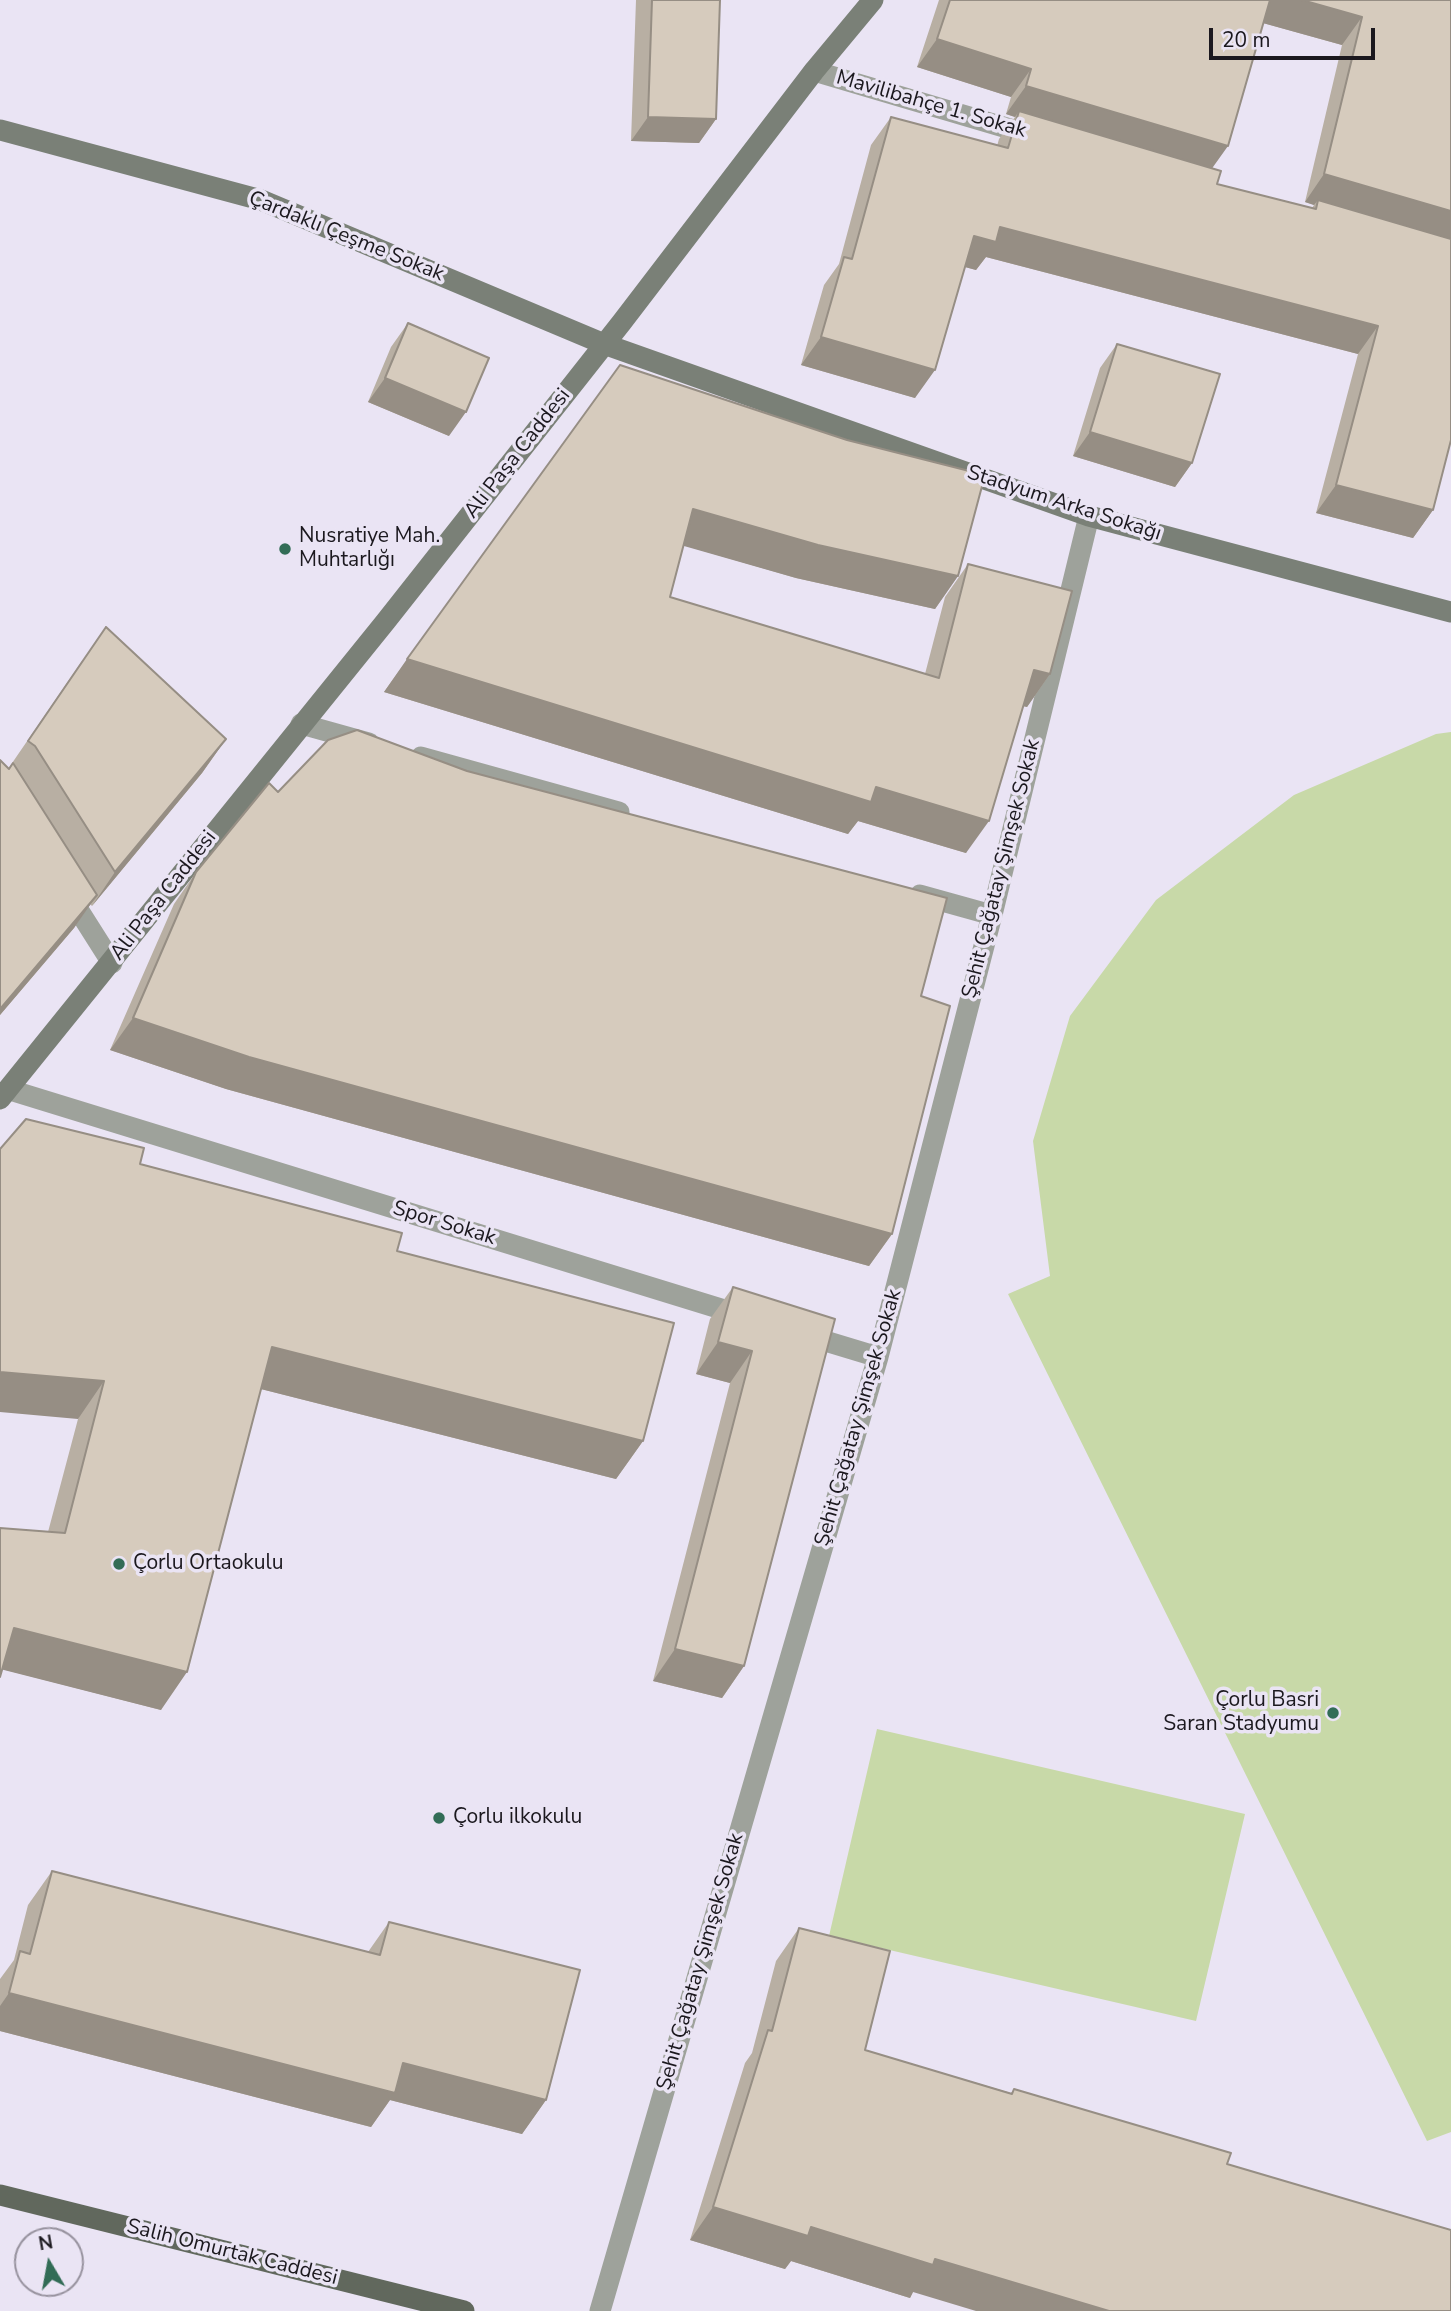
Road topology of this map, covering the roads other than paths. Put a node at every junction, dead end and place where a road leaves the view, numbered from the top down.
1 (873, 0) edge
2 (814, 71) junction
3 (0, 130) edge
4 (1053, 141) edge
5 (604, 344) junction
6 (1089, 516) junction
7 (1451, 612) edge
8 (301, 724) junction
9 (633, 816) edge
10 (52, 869) edge
11 (899, 889) edge
12 (992, 915) junction
13 (112, 963) junction
14 (5, 1095) edge
15 (758, 1320) edge
16 (784, 1329) edge
17 (878, 1357) junction
18 (0, 2195) edge
19 (464, 2311) edge
20 (600, 2311) edge

1 - 2 main road, Ali Paşa Caddesi
2 - 4 street, Mavilibahçe 1. Sokak
2 - 5 main road, Ali Paşa Caddesi
3 - 5 main road, Çardaklı Çeşme Sokak
5 - 6 main road, Stadyum Arka Sokağı
5 - 8 main road, Ali Paşa Caddesi
6 - 7 main road, Stadyum Arka Sokağı
6 - 12 street, Şehit Çağatay Şimşek Sokak
8 - 9 street
8 - 13 main road, Ali Paşa Caddesi
10 - 13 street
11 - 12 street
12 - 17 street, Şehit Çağatay Şimşek Sokak
13 - 14 main road, Ali Paşa Caddesi
14 - 15 street, Spor Sokak
16 - 17 street
17 - 20 street, Şehit Çağatay Şimşek Sokak
18 - 19 main road, Salih Omurtak Caddesi

